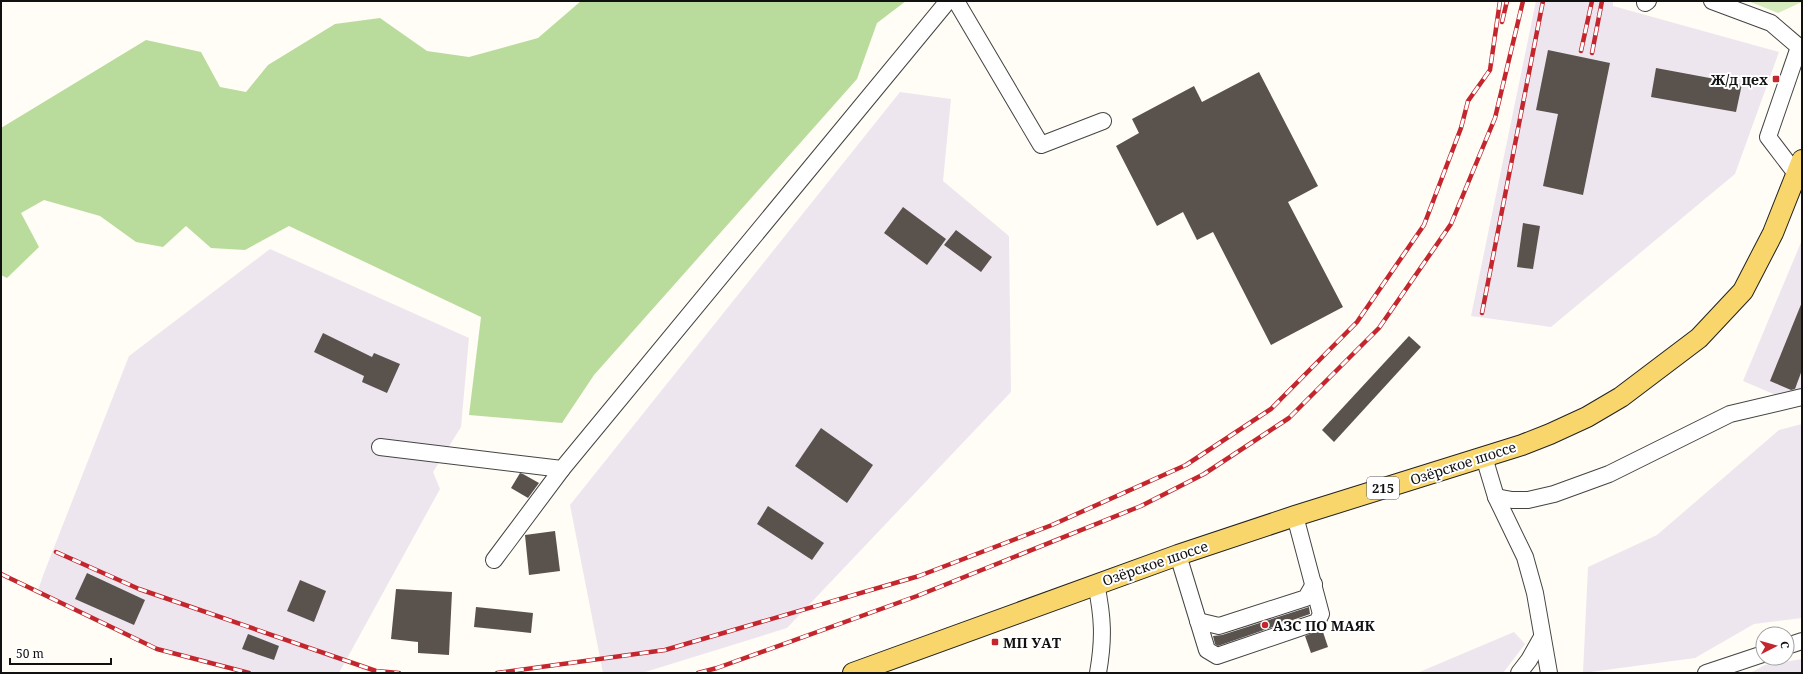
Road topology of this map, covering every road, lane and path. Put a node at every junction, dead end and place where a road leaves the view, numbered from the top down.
1 (948, 1) edge
2 (956, 1) edge
3 (1645, 1) edge
4 (1648, 1) edge
5 (1712, 1) edge
6 (1800, 47) edge
7 (1103, 121) dead end
8 (1800, 167) edge
9 (1802, 397) edge
10 (380, 447) dead end
11 (1484, 457) junction
12 (562, 469) junction
13 (1496, 497) junction
14 (1295, 516) junction
15 (1178, 555) junction
16 (494, 560) dead end
17 (1096, 584) junction
18 (1314, 584) junction
19 (1198, 621) junction
20 (1542, 637) junction
21 (1755, 657) edge
22 (853, 673) edge
23 (1098, 673) edge
24 (1519, 673) edge
25 (1549, 673) edge
26 (1706, 673) edge

1 - 12 street
2 - 7 street
3 - 4 street
5 - 6 street
6 - 8 street
8 - 11 main road, Озёрское шоссе / 215
9 - 13 street
10 - 12 street
11 - 13 street
11 - 14 main road, Озёрское шоссе / 215
12 - 16 street
13 - 20 street
14 - 15 main road, Озёрское шоссе / 215
14 - 18 street
15 - 17 main road, Озёрское шоссе / 215
15 - 19 street
17 - 22 main road, Озёрское шоссе / 215
17 - 23 street
18 - 19 street
18 - 19 street
20 - 24 street
20 - 25 street
21 - 26 street

